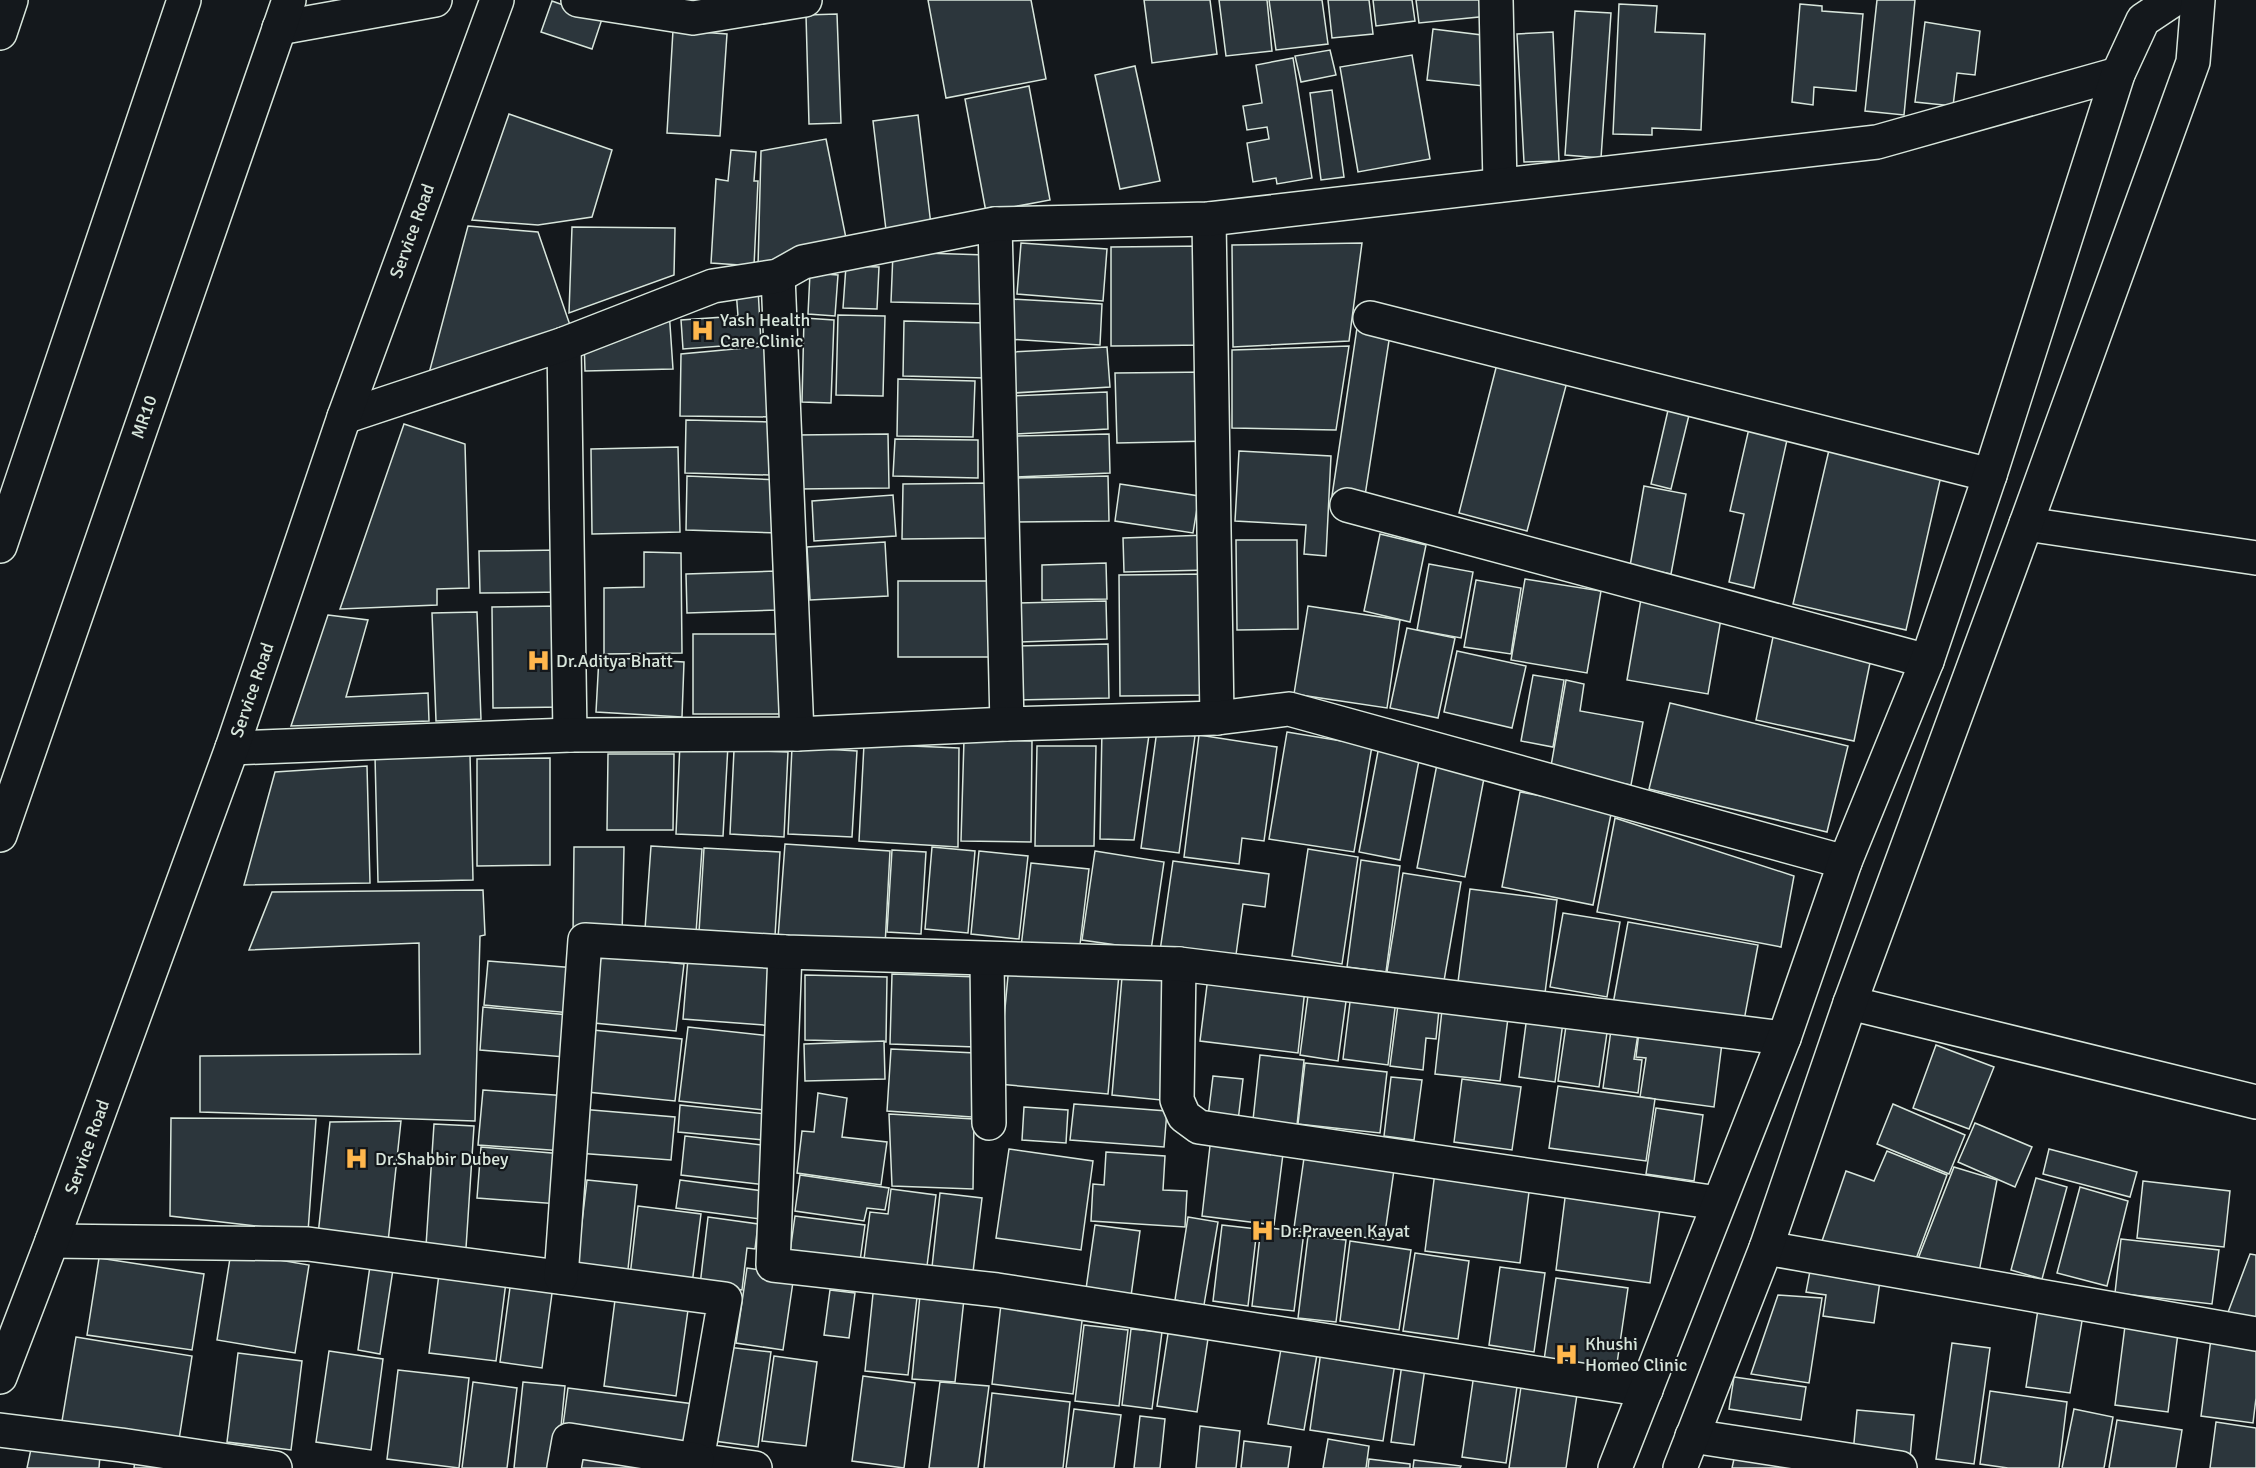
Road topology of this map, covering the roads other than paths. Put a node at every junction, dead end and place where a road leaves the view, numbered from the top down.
1 (11, 0) edge
2 (184, 0) edge
3 (435, 0) edge
4 (497, 0) edge
5 (578, 0) edge
6 (805, 0) edge
7 (1496, 0) edge
8 (2173, 0) edge
9 (2198, 0) edge
10 (284, 14) edge
11 (0, 33) edge
12 (2118, 74) junction
13 (1500, 185) junction
14 (1209, 219) junction
15 (994, 224) junction
16 (778, 276) junction
17 (1370, 318) dead end
18 (564, 344) junction
19 (344, 417) junction
20 (1990, 476) junction
21 (1347, 505) dead end
22 (2026, 524) junction
23 (0, 546) edge
24 (2256, 558) edge
25 (1927, 661) junction
26 (1217, 718) junction
27 (1007, 723) junction
28 (797, 734) junction
29 (570, 735) junction
30 (232, 748) junction
31 (0, 835) edge
32 (1845, 862) junction
33 (785, 952) junction
34 (987, 959) junction
35 (1179, 963) junction
36 (1850, 1003) junction
37 (1784, 1038) junction
38 (2256, 1102) edge
39 (989, 1123) dead end
40 (1718, 1203) junction
41 (52, 1241) junction
42 (1766, 1248) junction
43 (561, 1277) junction
44 (2256, 1334) edge
45 (0, 1377) edge
46 (1646, 1390) junction
47 (0, 1430) edge
48 (1692, 1436) junction
49 (120, 1456) edge
50 (697, 1460) junction
51 (275, 1468) edge
52 (564, 1468) edge
53 (755, 1468) edge
54 (1615, 1468) edge
55 (1680, 1468) edge
56 (1900, 1468) edge

1 - 11 street
2 - 23 street
3 - 10 street
4 - 19 street, Service Road
5 - 6 street
7 - 13 street
8 - 12 street
9 - 22 street
10 - 31 street, MR10
12 - 13 street
12 - 20 street
13 - 14 street
14 - 15 street
14 - 26 street
15 - 16 street
15 - 27 street
16 - 18 street
16 - 28 street
17 - 20 street
18 - 19 street
18 - 29 street
19 - 30 street, Service Road
20 - 25 street
21 - 25 street
22 - 24 street
22 - 36 street
25 - 32 street
26 - 27 street
26 - 32 street
27 - 28 street
28 - 29 street
29 - 30 street
30 - 41 street, Service Road
32 - 37 street
33 - 34 street
33 - 43 street
33 - 46 street
34 - 35 street
34 - 39 street
35 - 37 street
35 - 40 street
36 - 38 street
36 - 42 street
37 - 40 street
40 - 46 street
41 - 43 street
41 - 45 street, Service Road
42 - 44 street
42 - 48 street
43 - 50 street
46 - 54 street
47 - 49 street
48 - 55 street
48 - 56 street
49 - 51 street
50 - 52 street
50 - 53 street

